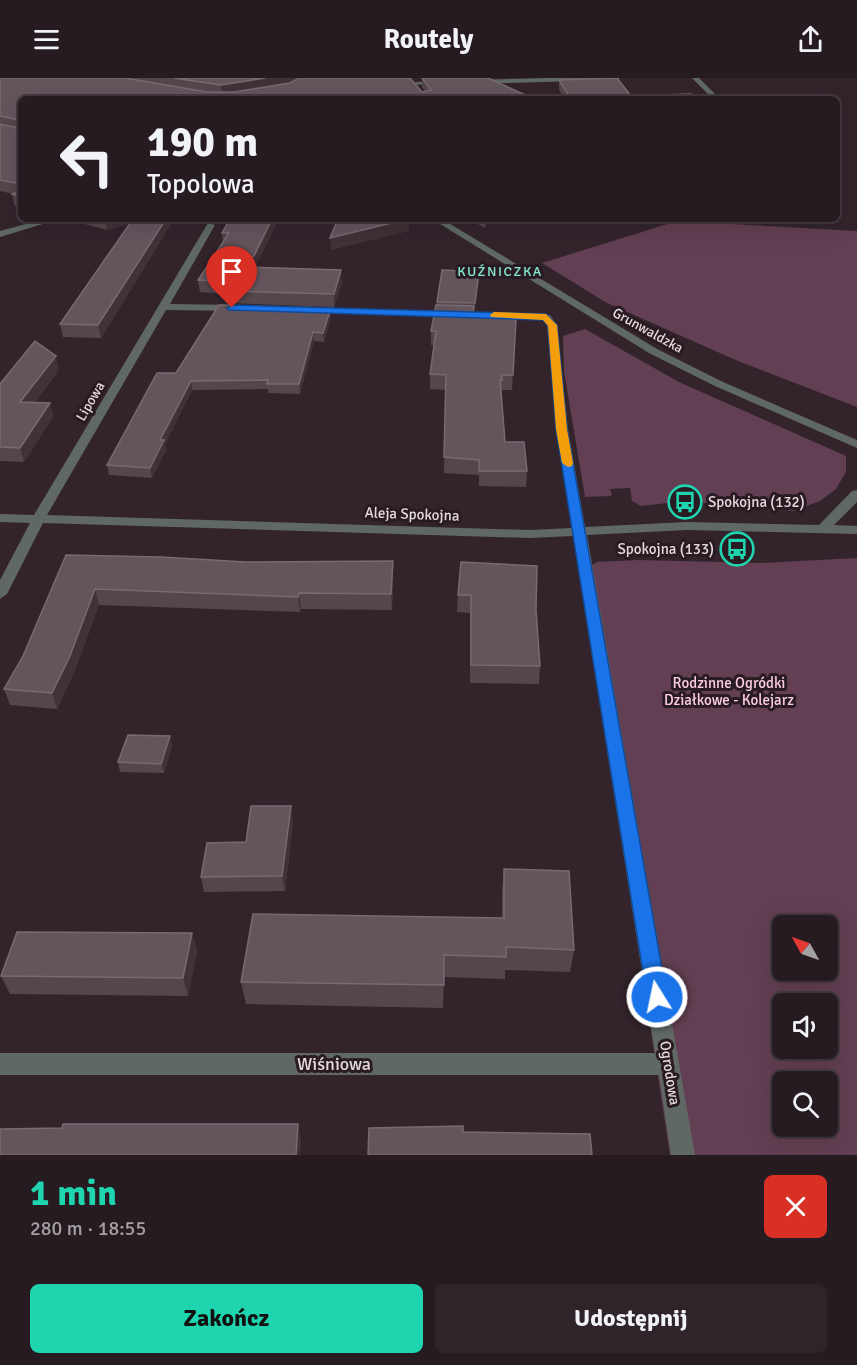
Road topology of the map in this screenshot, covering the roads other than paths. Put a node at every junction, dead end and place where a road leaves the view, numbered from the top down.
1 (616, 78) edge
2 (695, 78) edge
3 (410, 80) edge
4 (450, 82) edge
5 (472, 82) edge
6 (418, 90) edge
7 (714, 96) edge
8 (45, 222) edge
9 (441, 222) edge
10 (211, 225) dead end
11 (0, 234) edge
12 (163, 307) junction
13 (246, 309) edge
14 (294, 310) edge
15 (857, 444) edge
16 (857, 494) edge
17 (0, 518) edge
18 (39, 518) junction
19 (822, 530) junction
20 (857, 530) edge
21 (579, 531) junction
22 (0, 594) edge
23 (0, 1064) edge
24 (668, 1064) junction
25 (683, 1155) edge

1 - 5 street
2 - 7 street
3 - 4 street
3 - 6 street
8 - 11 street
9 - 15 street, Grunwaldzka
10 - 12 street, Lipowa
12 - 13 street
12 - 18 street, Lipowa
14 - 21 street, Ogrodowa
16 - 19 street
17 - 18 street, Aleja Spokojna
18 - 21 street, Aleja Spokojna
18 - 22 street, Lipowa
19 - 20 street, Aleja Spokojna
19 - 21 street, Aleja Spokojna
21 - 24 street, Ogrodowa
23 - 24 street, Wiśniowa
24 - 25 street, Ogrodowa

